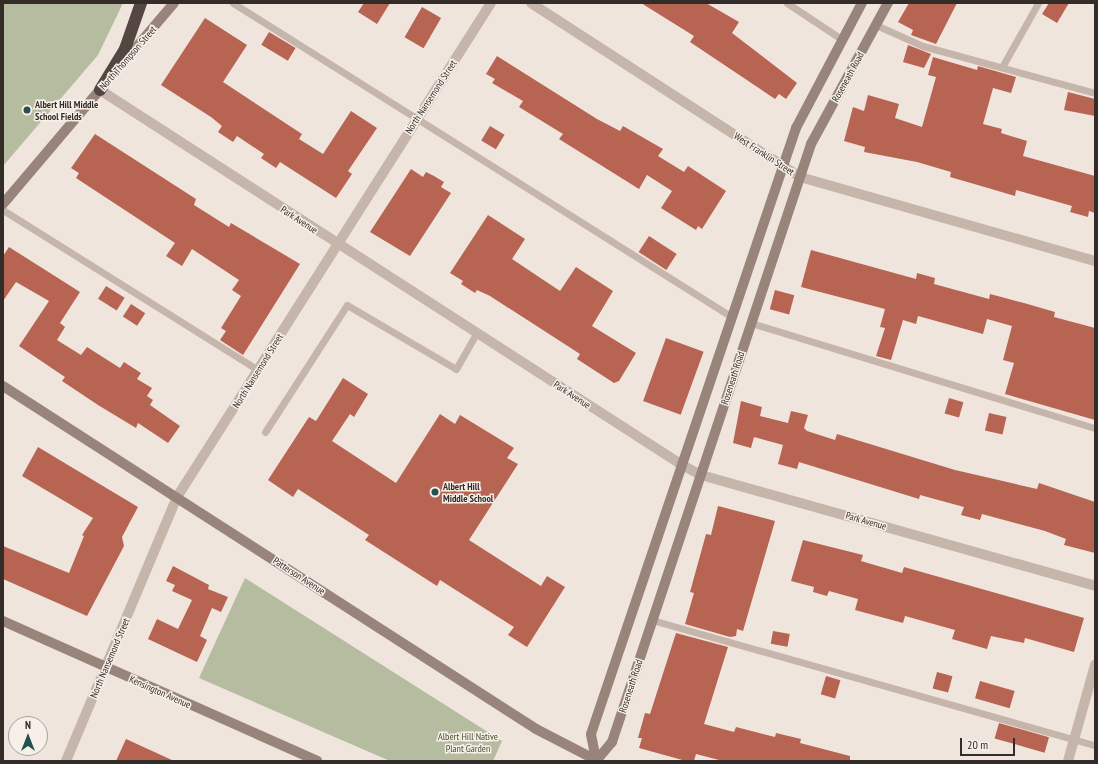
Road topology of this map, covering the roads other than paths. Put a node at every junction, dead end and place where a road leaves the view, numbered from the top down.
1 (141, 3) edge
2 (174, 3) edge
3 (233, 3) edge
4 (491, 3) edge
5 (531, 3) edge
6 (787, 3) edge
7 (862, 3) edge
8 (888, 3) edge
9 (1038, 3) edge
10 (876, 25) junction
11 (843, 40) junction
12 (1002, 67) junction
13 (100, 90) junction
14 (1095, 93) edge
15 (418, 117) junction
16 (783, 166) junction
17 (800, 177) junction
18 (3, 204) edge
19 (3, 210) edge
20 (338, 244) junction
21 (1095, 261) edge
22 (732, 317) junction
23 (751, 323) junction
24 (476, 334) junction
25 (258, 370) junction
26 (3, 386) edge
27 (1095, 428) edge
28 (264, 432) dead end
29 (682, 465) junction
30 (700, 475) junction
31 (177, 497) junction
32 (1095, 586) edge
33 (652, 620) junction
34 (3, 621) edge
35 (1095, 665) edge
36 (107, 668) junction
37 (1074, 739) junction
38 (1095, 745) edge
39 (66, 761) edge
40 (316, 761) edge
41 (597, 761) edge
42 (1068, 761) edge

1 - 13 highway
2 - 13 street, North Thompson Street
3 - 15 lane
4 - 15 street, North Nansemond Street
5 - 16 street, West Franklin Street
6 - 11 lane
7 - 11 street, Roseneath Road
8 - 10 street, Roseneath Road
9 - 12 lane
10 - 12 lane
10 - 17 street, Roseneath Road
11 - 16 street, Roseneath Road
12 - 14 lane
13 - 18 street, North Thompson Street
13 - 20 street, Park Avenue
15 - 20 street, North Nansemond Street
15 - 22 lane
16 - 17 street, West Franklin Street
16 - 22 street, Roseneath Road
17 - 21 street, West Franklin Street
17 - 23 street, Roseneath Road
19 - 25 lane
20 - 24 street, Park Avenue
20 - 25 street, North Nansemond Street
22 - 29 street, Roseneath Road
23 - 27 lane
23 - 30 street, Roseneath Road
24 - 28 lane
24 - 29 street, Park Avenue
25 - 31 street, North Nansemond Street
26 - 31 street, Patterson Avenue
29 - 30 street, Park Avenue
29 - 41 street, Roseneath Road
30 - 32 street, Park Avenue
30 - 33 street, Roseneath Road
31 - 36 street, North Nansemond Street
31 - 41 street, Patterson Avenue
33 - 37 lane
33 - 41 street, Roseneath Road
34 - 36 street, Kensington Avenue
35 - 37 street
36 - 39 street, North Nansemond Street
36 - 40 street, Kensington Avenue
37 - 38 lane
37 - 42 street

